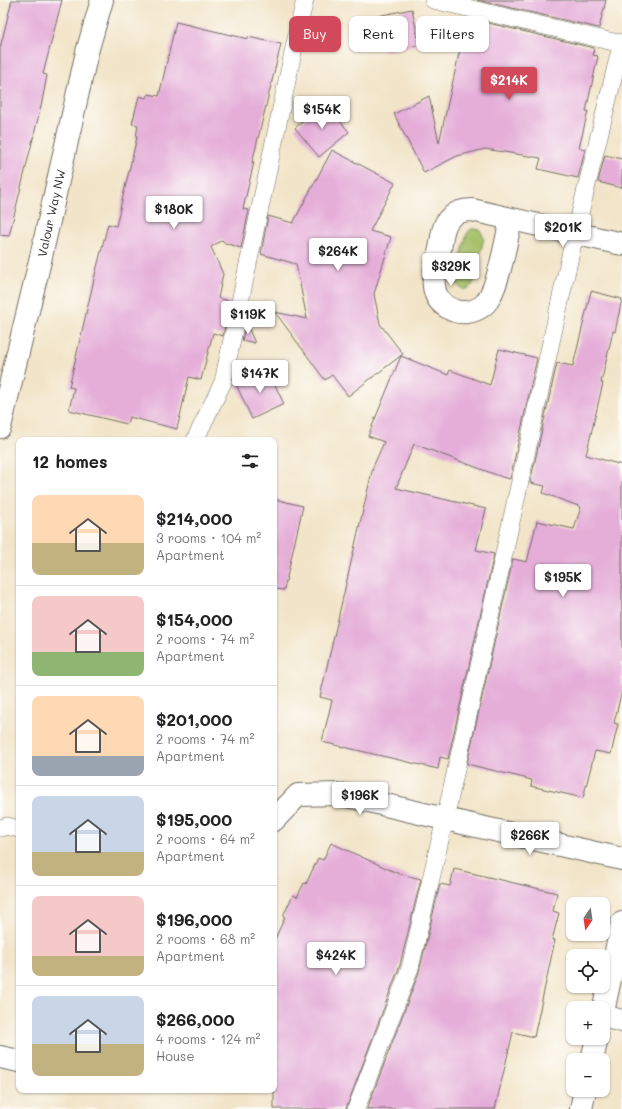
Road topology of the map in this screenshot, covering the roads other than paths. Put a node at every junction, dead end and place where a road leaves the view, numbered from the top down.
1 (102, 0) edge
2 (306, 0) edge
3 (433, 0) edge
4 (622, 43) edge
5 (511, 219) junction
6 (575, 234) junction
7 (622, 244) edge
8 (0, 427) edge
9 (196, 437) edge
10 (277, 817) edge
11 (445, 819) junction
12 (0, 828) edge
13 (16, 828) edge
14 (622, 859) edge
15 (622, 923) edge
16 (605, 1001) edge
17 (610, 1018) edge
18 (622, 1021) edge
19 (0, 1056) edge
20 (16, 1060) edge
21 (584, 1097) edge
22 (356, 1109) edge
23 (581, 1109) edge

1 - 8 street, Valour Way NW
2 - 9 lane
3 - 4 lane
4 - 6 lane
5 - 5 street
5 - 6 street
6 - 7 street
6 - 11 lane
10 - 11 street
11 - 14 street
11 - 22 lane
12 - 13 lane
15 - 16 street
17 - 18 street
19 - 20 street
21 - 23 street

